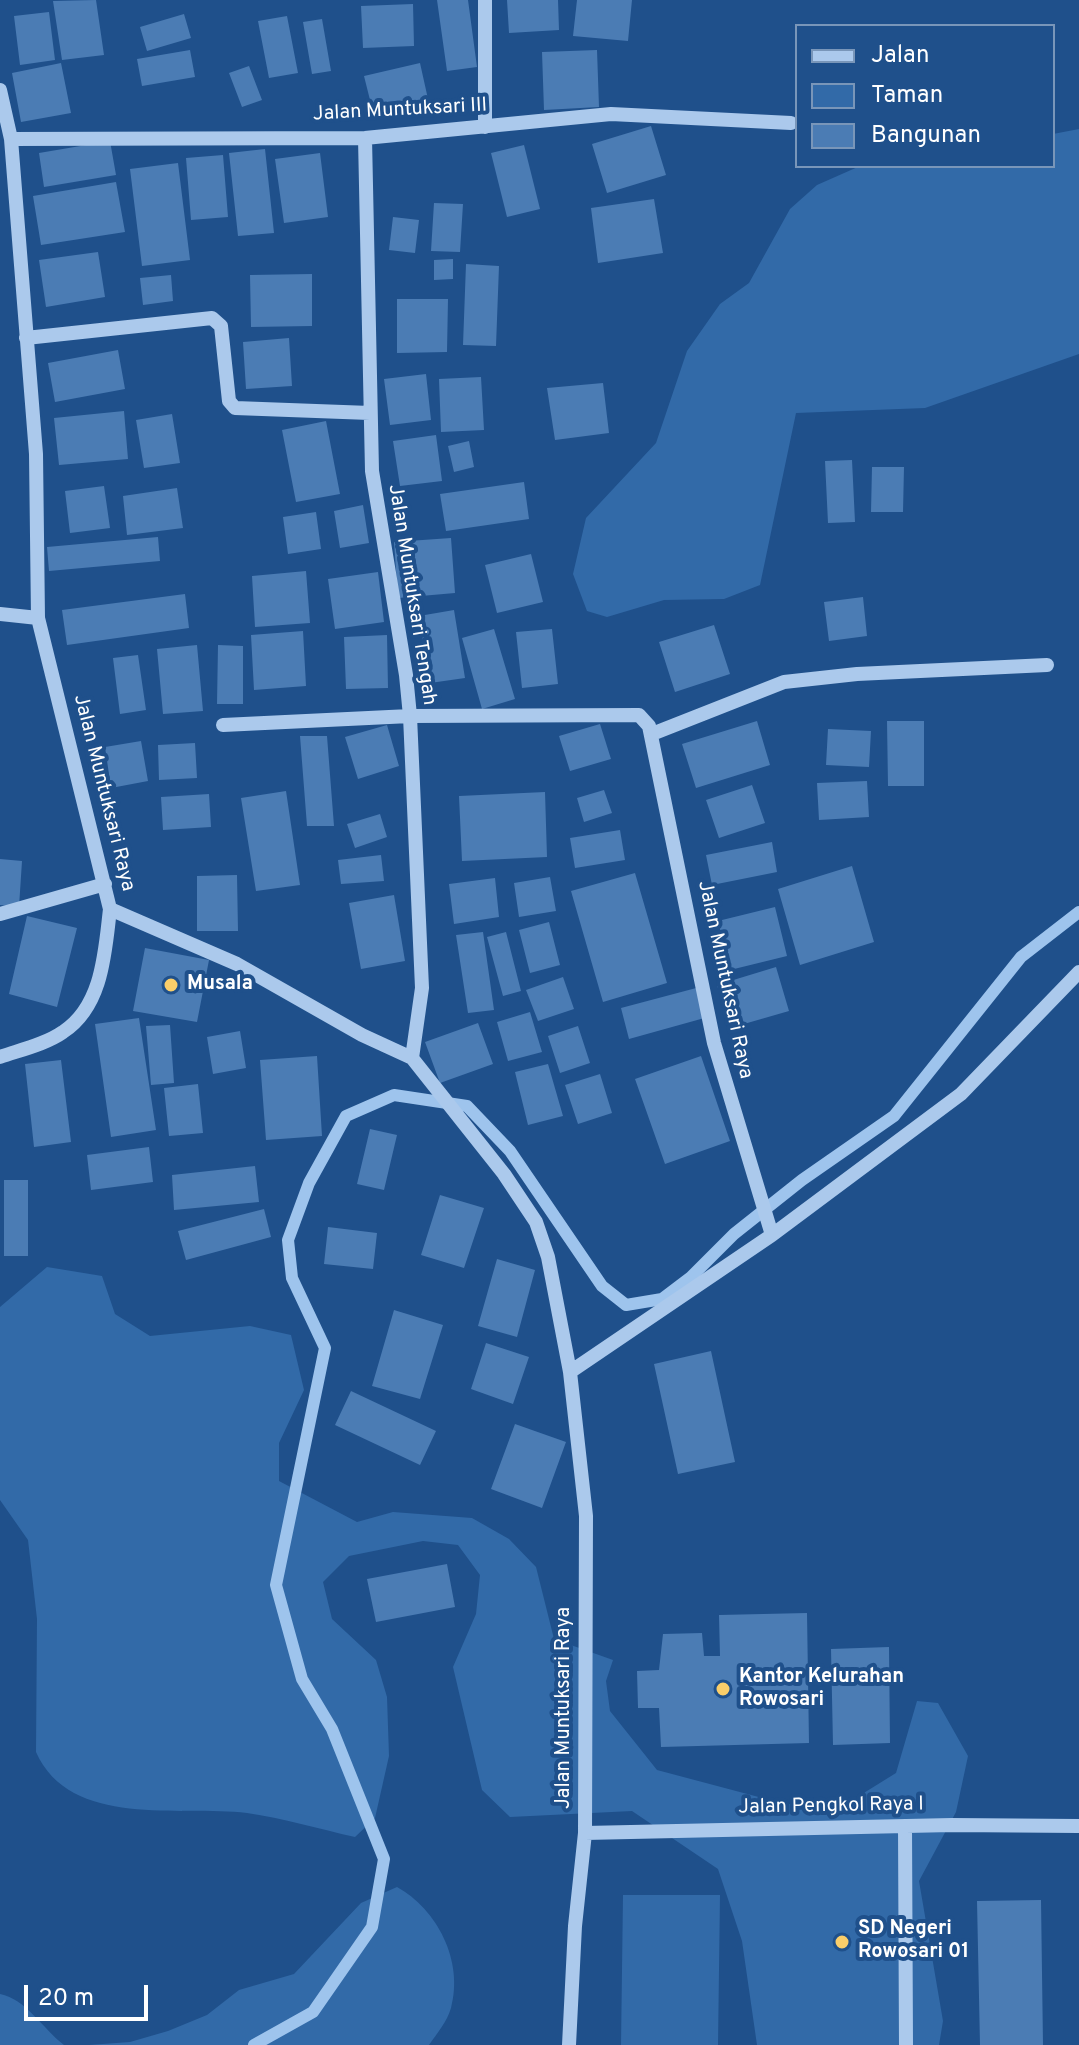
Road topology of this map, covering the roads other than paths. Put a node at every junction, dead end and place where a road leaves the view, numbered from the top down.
1 (485, 0) edge
2 (0, 90) edge
3 (791, 123) dead end
4 (485, 127) junction
5 (365, 138) junction
6 (11, 139) junction
7 (26, 338) junction
8 (370, 413) junction
9 (0, 614) edge
10 (38, 618) junction
11 (1047, 665) dead end
12 (410, 716) junction
13 (223, 725) dead end
14 (652, 734) junction
15 (105, 884) junction
16 (110, 909) junction
17 (0, 914) edge
18 (1079, 972) edge
19 (0, 1057) edge
20 (412, 1058) junction
21 (772, 1235) junction
22 (570, 1372) junction
23 (905, 1826) junction
24 (1079, 1826) edge
25 (585, 1833) junction
26 (569, 2045) edge
27 (906, 2045) edge

1 - 4 street
2 - 6 street, Jalan Muntuksari Raya
3 - 4 street, Jalan Muntuksari III
4 - 5 street, Jalan Muntuksari III
5 - 6 street, Jalan Muntuksari III
5 - 8 street, Jalan Muntuksari Tengah
6 - 7 street, Jalan Muntuksari Raya
7 - 8 street
7 - 10 street, Jalan Muntuksari Raya
8 - 12 street, Jalan Muntuksari Tengah
9 - 10 street
10 - 15 street, Jalan Muntuksari Raya
11 - 14 street
12 - 13 street
12 - 14 street
12 - 20 street, Jalan Muntuksari Tengah
14 - 21 street, Jalan Muntuksari Raya
15 - 16 street, Jalan Muntuksari Raya
15 - 17 street
16 - 19 street
16 - 20 street, Jalan Muntuksari Raya
18 - 21 street
20 - 22 street, Jalan Muntuksari Raya
21 - 22 street
22 - 25 street, Jalan Muntuksari Raya
23 - 24 street, Jalan Pengkol Raya I
23 - 25 street, Jalan Pengkol Raya I
23 - 27 street
25 - 26 street, Jalan Muntuksari Raya

